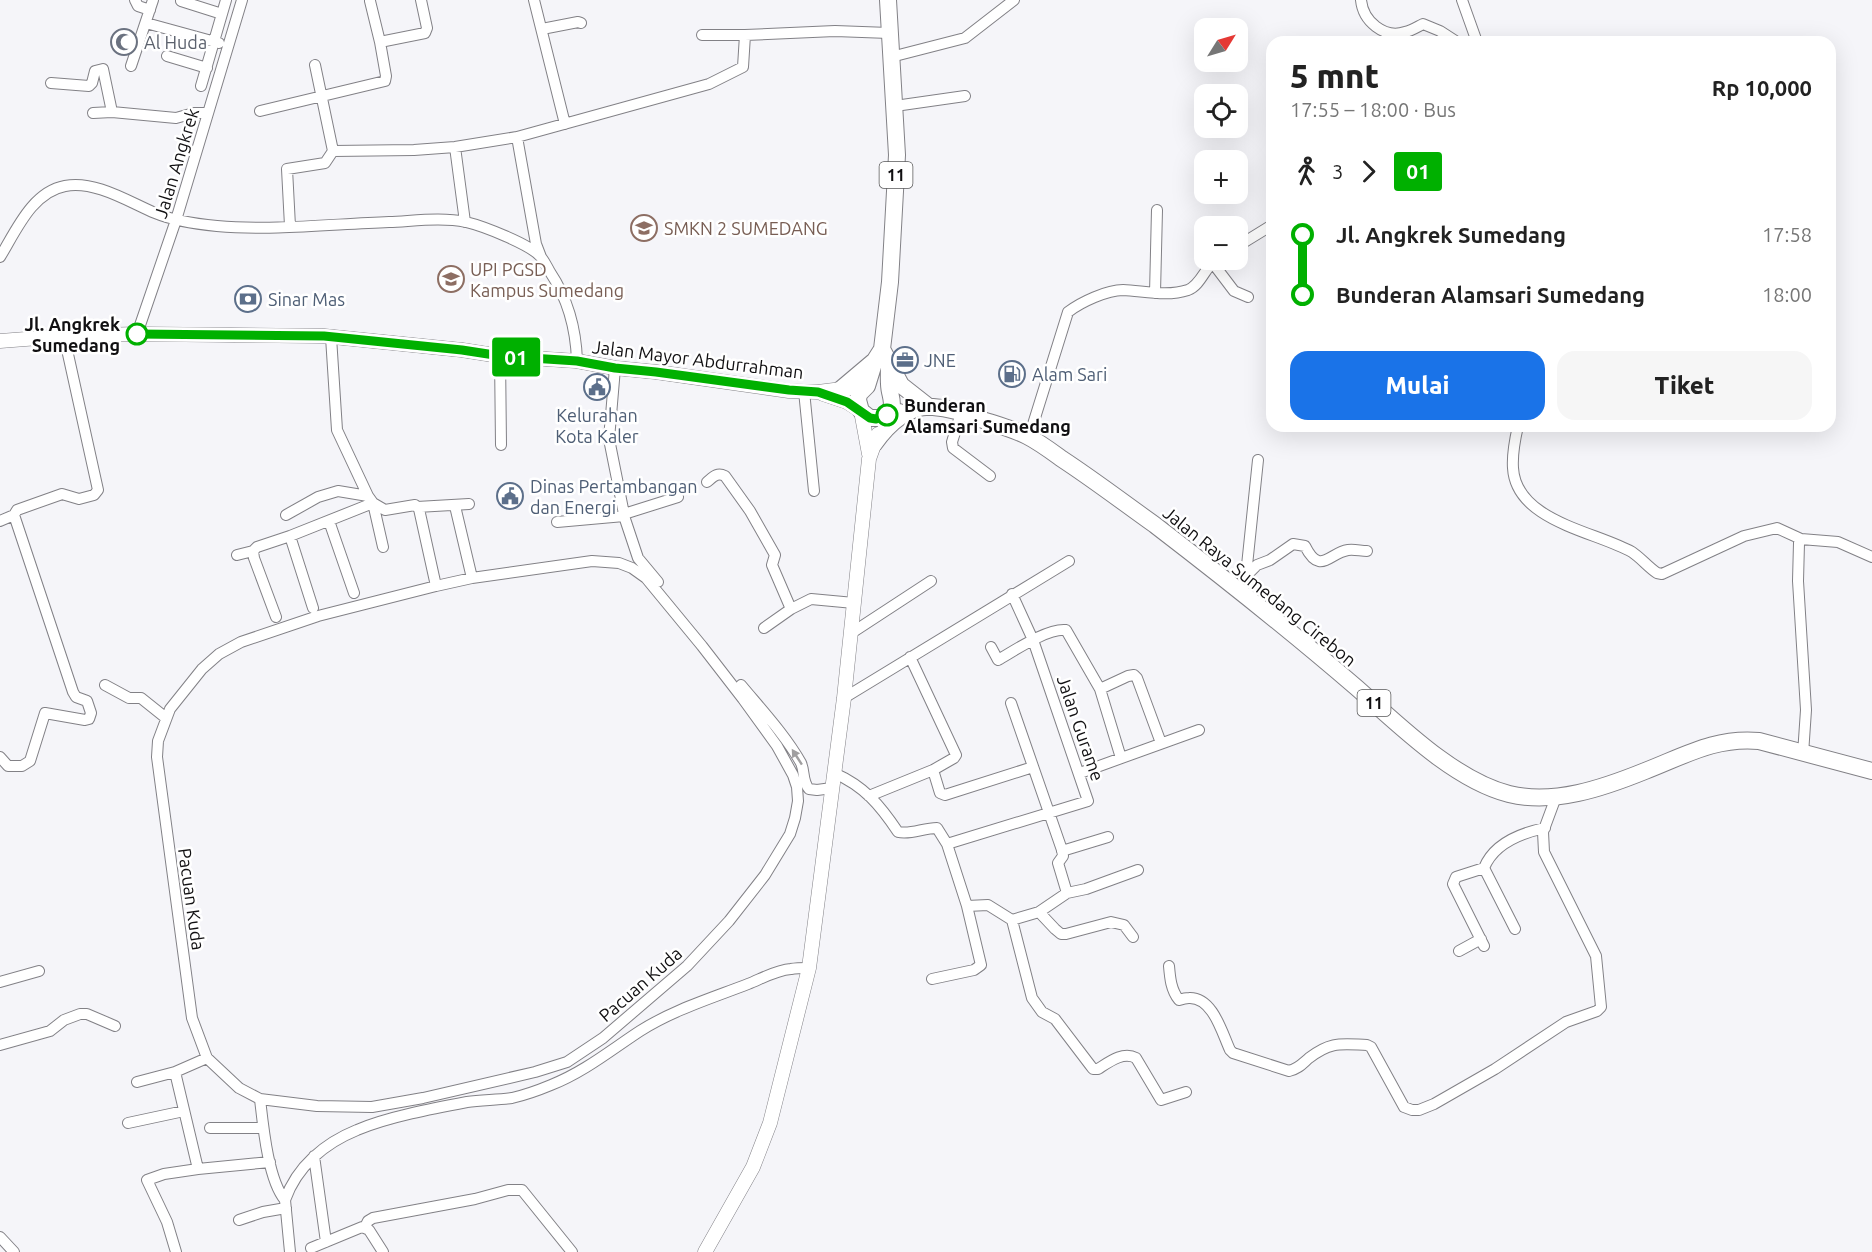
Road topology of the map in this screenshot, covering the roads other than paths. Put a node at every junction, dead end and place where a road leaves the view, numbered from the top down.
1 (135, 0) edge
2 (226, 0) edge
3 (242, 0) edge
4 (421, 0) edge
5 (534, 0) edge
6 (888, 0) edge
7 (1014, 0) edge
8 (1361, 0) edge
9 (1462, 0) edge
10 (182, 2) dead end
11 (370, 2) dead end
12 (152, 5) edge
13 (222, 14) junction
14 (146, 23) junction
15 (581, 23) dead end
16 (542, 28) junction
17 (889, 33) junction
18 (702, 34) dead end
19 (745, 35) junction
20 (1448, 36) edge
21 (1475, 36) edge
22 (214, 42) junction
23 (380, 42) junction
24 (228, 46) junction
25 (166, 56) dead end
26 (891, 57) junction
27 (315, 65) dead end
28 (131, 66) dead end
29 (207, 68) junction
30 (51, 83) dead end
31 (201, 86) dead end
32 (965, 96) dead end
33 (322, 97) junction
34 (895, 105) junction
35 (260, 111) dead end
36 (112, 112) junction
37 (93, 113) dead end
38 (208, 113) junction
39 (565, 124) junction
40 (517, 137) junction
41 (455, 147) junction
42 (333, 151) junction
43 (1156, 210) dead end
44 (176, 220) junction
45 (465, 222) junction
46 (291, 226) junction
47 (1266, 229) edge
48 (1248, 240) edge
49 (0, 257) edge
50 (541, 257) junction
51 (1207, 270) edge
52 (1220, 270) edge
53 (1155, 293) junction
54 (1248, 297) dead end
55 (137, 334) junction
56 (64, 336) junction
57 (331, 337) junction
58 (0, 340) edge
59 (501, 356) junction
60 (882, 357) junction
61 (577, 361) junction
62 (615, 368) junction
63 (867, 386) junction
64 (890, 391) junction
65 (811, 392) junction
66 (837, 393) junction
67 (920, 406) junction
68 (861, 411) junction
69 (961, 413) junction
70 (886, 415) junction
71 (1517, 432) edge
72 (1029, 437) junction
73 (501, 445) dead end
74 (870, 447) junction
75 (1258, 460) dead end
76 (990, 476) dead end
77 (707, 482) dead end
78 (814, 491) dead end
79 (678, 497) dead end
80 (370, 500) junction
81 (469, 504) dead end
82 (454, 506) junction
83 (417, 507) junction
84 (14, 515) junction
85 (286, 515) dead end
86 (624, 515) junction
87 (0, 521) edge
88 (329, 521) junction
89 (557, 522) dead end
90 (291, 536) junction
91 (1801, 539) junction
92 (383, 547) dead end
93 (253, 551) junction
94 (1367, 551) dead end
95 (237, 555) dead end
96 (1872, 557) edge
97 (1069, 561) dead end
98 (472, 578) junction
99 (1240, 580) junction
100 (931, 581) dead end
101 (436, 585) junction
102 (354, 593) dead end
103 (1012, 594) junction
104 (854, 603) junction
105 (313, 608) dead end
106 (791, 609) junction
107 (276, 617) dead end
108 (764, 628) dead end
109 (850, 634) junction
110 (1033, 640) junction
111 (991, 647) dead end
112 (910, 657) junction
113 (105, 685) dead end
114 (1100, 689) junction
115 (844, 698) junction
116 (1011, 703) dead end
117 (166, 718) junction
118 (1199, 730) dead end
119 (1161, 744) junction
120 (1803, 754) junction
121 (0, 757) edge
122 (1121, 758) junction
123 (1033, 767) junction
124 (933, 770) junction
125 (1872, 771) edge
126 (1080, 772) junction
127 (834, 773) junction
128 (832, 788) junction
129 (869, 796) junction
130 (1556, 797) junction
131 (1049, 812) junction
132 (1545, 828) junction
133 (1108, 837) dead end
134 (947, 844) junction
135 (1062, 852) junction
136 (1484, 868) junction
137 (1138, 870) dead end
138 (1067, 893) junction
139 (967, 906) junction
140 (1039, 912) junction
141 (1012, 920) junction
142 (1515, 929) dead end
143 (1133, 937) dead end
144 (1459, 951) dead end
145 (1169, 966) dead end
146 (809, 968) junction
147 (39, 970) dead end
148 (932, 979) dead end
149 (0, 982) edge
150 (115, 1026) dead end
151 (0, 1045) edge
152 (207, 1058) junction
153 (175, 1072) junction
154 (137, 1082) dead end
155 (1186, 1092) dead end
156 (260, 1099) junction
157 (184, 1111) junction
158 (128, 1123) dead end
159 (210, 1128) dead end
160 (263, 1128) junction
161 (314, 1156) junction
162 (270, 1162) junction
163 (198, 1169) junction
164 (285, 1204) junction
165 (239, 1220) dead end
166 (365, 1227) junction
167 (0, 1237) edge
168 (326, 1242) junction
169 (290, 1248) edge
170 (311, 1250) edge
171 (14, 1252) edge
172 (176, 1252) edge
173 (383, 1252) edge
174 (572, 1252) edge
175 (705, 1252) edge

1 - 12 street
2 - 13 street
3 - 24 street, Jalan Angkrek
4 - 23 street
5 - 16 street
6 - 17 highway, 11
7 - 26 street
8 - 20 street
9 - 21 street
10 - 13 street
11 - 23 street
12 - 14 street
13 - 22 street
14 - 22 street
14 - 28 street
15 - 16 street
16 - 39 street
17 - 19 street
17 - 26 highway, 11
18 - 19 street
19 - 39 street
22 - 24 street
22 - 29 street
23 - 33 street
24 - 38 street, Jalan Angkrek
25 - 29 street
26 - 34 highway, 11
27 - 33 street
29 - 31 street
30 - 36 street
32 - 34 street
33 - 35 street
33 - 42 street
34 - 60 highway, 11
36 - 37 street
36 - 38 street
38 - 44 street, Jalan Angkrek
39 - 40 street
40 - 41 street
40 - 50 street
41 - 42 street
41 - 45 street
42 - 46 street
43 - 53 street
44 - 46 street
44 - 49 street
44 - 55 street, Jalan Angkrek
45 - 46 street
45 - 50 street
47 - 48 street
50 - 61 street
51 - 53 street
52 - 54 street
53 - 72 street
55 - 56 main road, Jalan Mayor Abdurrahman
55 - 57 main road, Jalan Mayor Abdurrahman
56 - 58 main road, Jalan Mayor Abdurrahman
56 - 84 street
57 - 59 main road, Jalan Mayor Abdurrahman
57 - 80 street
59 - 61 main road, Jalan Mayor Abdurrahman
59 - 73 street
60 - 63 highway, 11
60 - 64 highway, 11
60 - 66 highway
60 - 67 highway
61 - 62 main road, Jalan Mayor Abdurrahman
62 - 65 main road, Jalan Mayor Abdurrahman
62 - 86 street
63 - 64 highway, 11
63 - 66 main road, Jalan Mayor Abdurrahman
63 - 68 highway, 11
64 - 67 highway, 11
64 - 70 highway, 11
65 - 66 main road, Jalan Mayor Abdurrahman
65 - 78 street
66 - 68 main road
66 - 74 main road
67 - 69 highway, Jalan Raya Sumedang Cirebon / 11
67 - 70 highway, 11
67 - 74 highway
68 - 70 highway, 11
68 - 74 main road
69 - 72 highway, Jalan Raya Sumedang Cirebon / 11
69 - 76 street
70 - 74 main road
71 - 91 street
72 - 99 highway, Jalan Raya Sumedang Cirebon / 11
74 - 104 main road
75 - 99 street
77 - 106 street
79 - 86 street
80 - 83 street
80 - 85 street
80 - 88 street
80 - 92 street
81 - 82 street
82 - 83 street
82 - 98 street
83 - 101 street
84 - 87 street
84 - 121 street
86 - 89 street
128 -> 86 street
88 - 90 street
88 - 102 street
90 - 93 street
90 - 105 street
91 - 96 street
91 - 120 street
93 - 95 street
93 - 107 street
94 - 99 street
97 - 103 street
98 - 101 street, Pacuan Kuda
98 - 156 street, Pacuan Kuda
99 - 130 highway, Jalan Raya Sumedang Cirebon / 11
100 - 109 street
101 - 117 street, Pacuan Kuda
103 - 110 street, Jalan Gurame
103 - 112 street
104 - 106 street
104 - 109 main road
106 - 108 street
109 - 115 main road
110 - 111 street
110 - 114 street
110 - 126 street, Jalan Gurame
112 - 115 street
112 - 124 street
113 - 117 street
114 - 119 street
114 - 122 street
115 - 127 main road
116 - 123 street
117 - 152 street, Pacuan Kuda
118 - 119 street
119 - 122 street
120 - 125 highway, Jalan Raya Sumedang Cirebon / 11
120 - 130 highway, Jalan Raya Sumedang Cirebon / 11
122 - 126 street
123 - 124 street
123 - 131 street
124 - 129 street
126 - 131 street, Jalan Gurame
127 - 128 main road
127 - 129 street
128 - 146 main road
129 - 134 street
130 - 132 street
131 - 134 street, Jalan Gurame
131 - 135 street
132 - 136 street
132 - 145 street
133 - 135 street
134 - 139 street
135 - 138 street
136 - 142 street
136 - 144 street
137 - 138 street
138 - 140 street
139 - 141 street
139 - 148 street
140 - 141 street
140 - 143 street
141 - 155 street
146 - 161 street
146 - 175 main road
147 - 149 street
150 - 151 street
152 - 153 street
152 - 156 street, Pacuan Kuda
153 - 154 street
153 - 157 street
156 - 160 street
157 - 158 street
157 - 163 street
159 - 160 street
160 - 162 street
161 - 164 street
161 - 168 street
162 - 163 street
162 - 164 street
163 - 172 street
164 - 165 street
164 - 169 street
166 - 168 street
166 - 173 street
166 - 174 street
167 - 171 street
168 - 170 street
169 - 170 street

